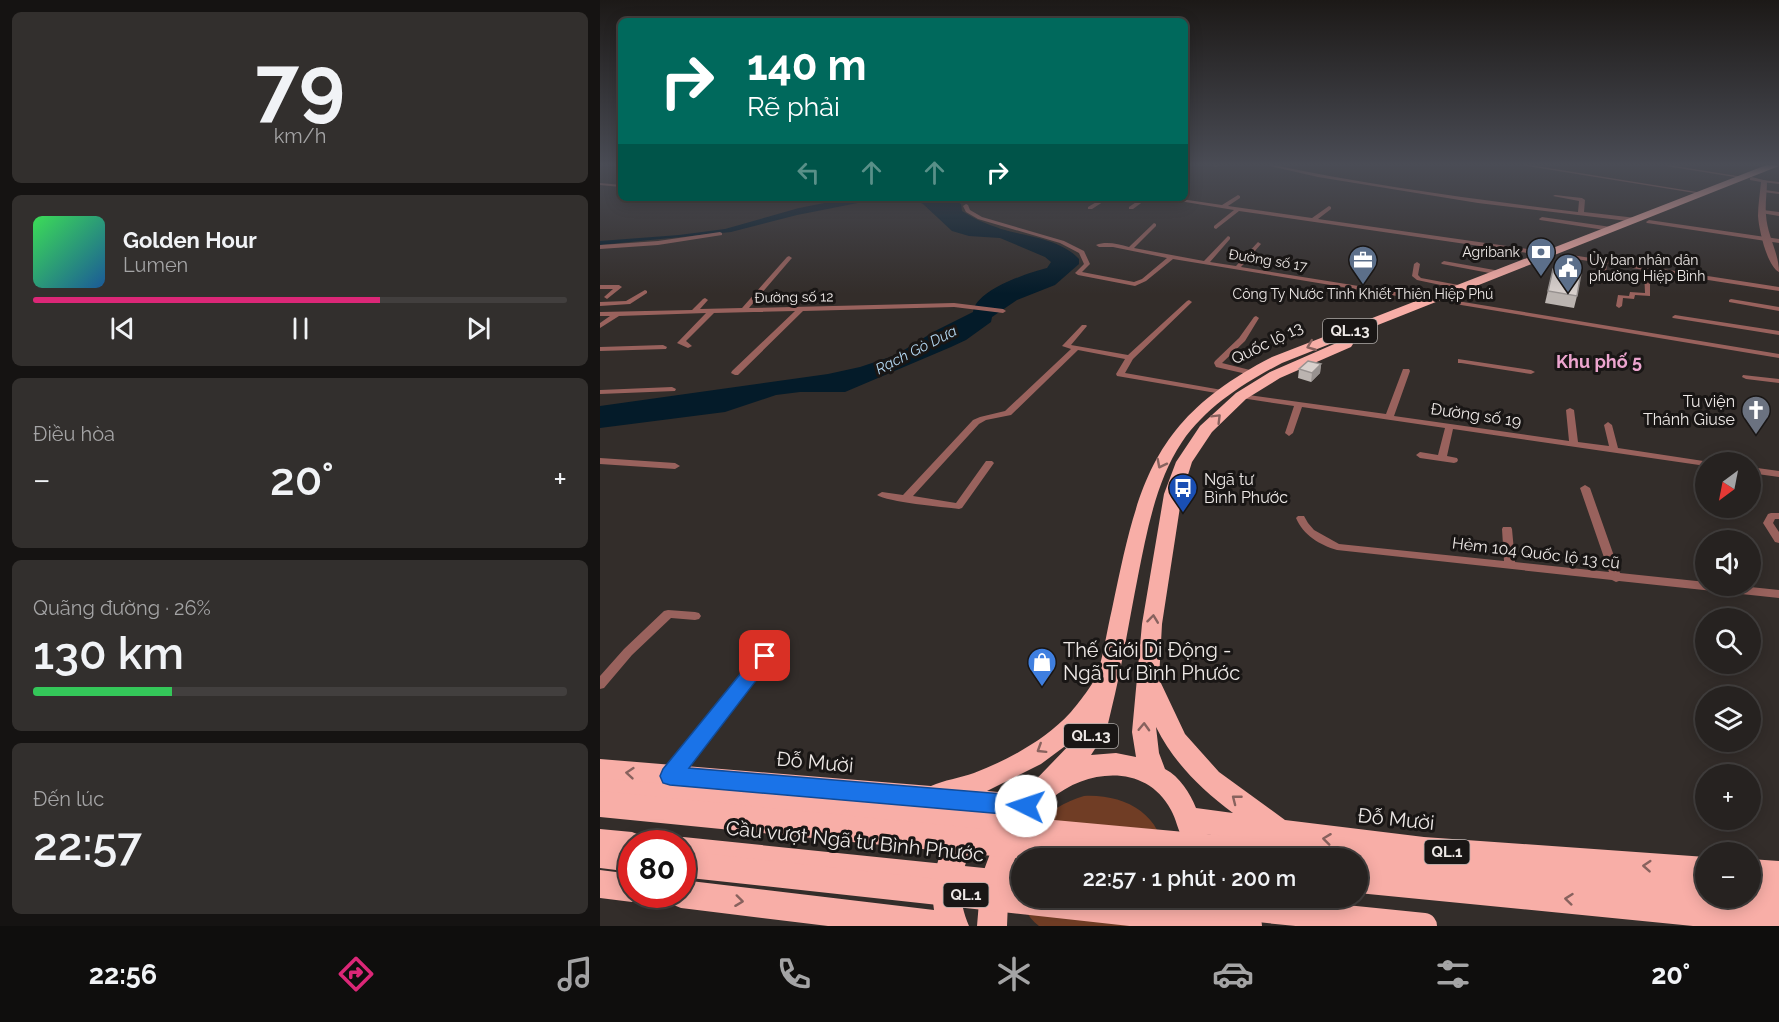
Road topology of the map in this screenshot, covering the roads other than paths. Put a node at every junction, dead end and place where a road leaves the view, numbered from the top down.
1 (966, 207) edge
2 (1224, 207) edge
3 (1544, 207) edge
4 (1581, 207) edge
5 (1672, 207) edge
6 (1678, 207) edge
7 (1763, 207) edge
8 (1329, 208) dead end
9 (1238, 209) junction
10 (1581, 212) junction
11 (1763, 212) junction
12 (1779, 214) edge
13 (1314, 219) junction
14 (1542, 219) dead end
15 (1642, 221) junction
16 (1154, 225) dead end
17 (1216, 227) dead end
18 (1611, 229) junction
19 (1457, 230) dead end
20 (720, 234) dead end
21 (1228, 238) dead end
22 (1768, 239) junction
23 (1454, 240) junction
24 (1779, 241) edge
25 (1258, 244) dead end
26 (1100, 245) dead end
27 (600, 247) edge
28 (1130, 249) junction
29 (1548, 254) junction
30 (1172, 256) junction
31 (1565, 256) junction
32 (789, 258) dead end
33 (1206, 262) junction
34 (1604, 262) junction
35 (1444, 263) dead end
36 (1417, 264) dead end
37 (1238, 267) junction
38 (1647, 269) junction
39 (1779, 270) edge
40 (1500, 273) junction
41 (1602, 282) dead end
42 (600, 287) edge
43 (1464, 288) junction
44 (1779, 289) edge
45 (645, 291) dead end
46 (607, 297) dead end
47 (705, 300) dead end
48 (1433, 300) junction
49 (1731, 301) dead end
50 (1188, 302) dead end
51 (1451, 302) junction
52 (600, 304) edge
53 (1619, 306) dead end
54 (801, 309) junction
55 (1779, 309) edge
56 (744, 310) junction
57 (712, 311) junction
58 (1003, 311) dead end
59 (694, 312) junction
60 (600, 314) edge
61 (617, 314) junction
62 (1256, 318) dead end
63 (1675, 318) dead end
64 (600, 326) edge
65 (1084, 326) dead end
66 (1779, 333) edge
67 (688, 346) dead end
68 (663, 347) dead end
69 (600, 349) edge
70 (1075, 349) junction
71 (1779, 356) edge
72 (1130, 358) junction
73 (1461, 361) dead end
74 (1406, 371) dead end
75 (1531, 372) dead end
76 (735, 373) dead end
77 (1251, 373) junction
78 (1746, 377) dead end
79 (1779, 381) edge
80 (672, 389) dead end
81 (600, 392) edge
82 (1222, 392) junction
83 (1241, 396) junction
84 (1299, 404) junction
85 (1570, 410) dead end
86 (1389, 418) junction
87 (1608, 425) dead end
88 (1449, 427) junction
89 (1289, 433) dead end
90 (1574, 444) junction
91 (1614, 450) junction
92 (1420, 455) dead end
93 (1442, 458) junction
94 (1454, 460) dead end
95 (1695, 461) edge
96 (601, 462) edge
97 (989, 463) dead end
98 (675, 465) dead end
99 (1761, 472) edge
100 (1779, 474) edge
101 (1585, 488) dead end
102 (882, 495) dead end
103 (905, 499) junction
104 (1779, 516) edge
105 (1301, 518) dead end
106 (1507, 529) dead end
107 (1779, 540) edge
108 (1510, 566) junction
109 (1616, 578) junction
110 (1779, 594) edge
111 (695, 616) dead end
112 (774, 653) dead end
113 (1108, 676) junction
114 (1148, 678) junction
115 (600, 684) edge
116 (600, 770) edge
117 (1155, 775) junction
118 (670, 776) junction
119 (1048, 782) junction
120 (600, 791) edge
121 (919, 798) junction
122 (988, 803) junction
123 (600, 804) edge
124 (1026, 806) junction
125 (1190, 820) junction
126 (1225, 825) junction
127 (1283, 833) junction
128 (600, 842) edge
129 (618, 844) edge
130 (1045, 848) edge
131 (1195, 848) edge
132 (1217, 848) edge
133 (1239, 848) edge
134 (696, 851) edge
135 (600, 855) edge
136 (618, 857) edge
137 (1368, 862) edge
138 (696, 866) edge
139 (1695, 869) edge
140 (1368, 880) edge
141 (600, 884) edge
142 (1011, 884) edge
143 (618, 886) edge
144 (1761, 888) edge
145 (1695, 892) edge
146 (696, 896) edge
147 (1771, 902) edge
148 (1185, 908) edge
149 (1241, 908) edge
150 (1248, 908) edge
151 (887, 923) edge
152 (951, 926) edge
153 (992, 926) edge
154 (1181, 926) edge
155 (1240, 926) edge
156 (1249, 926) edge
157 (1424, 926) edge

1 - 30 street
2 - 9 street
3 - 10 street
4 - 10 street
5 - 15 highway, Quốc lộ 13 / QL.13
6 - 15 highway, Quốc lộ 13 / QL.13
7 - 11 street
8 - 13 street
9 - 13 street
9 - 17 street
10 - 15 street
11 - 12 street
11 - 22 street
13 - 23 street
14 - 18 street
15 - 18 highway, Quốc lộ 13 / QL.13
15 - 22 street
15 - 31 highway, Quốc lộ 13 / QL.13
16 - 28 street
18 - 29 highway, Quốc lộ 13 / QL.13
19 - 23 street
20 - 27 street
21 - 33 street
22 - 24 street
22 - 39 street
23 - 29 street
25 - 37 street
26 - 28 street, Đường số 17
28 - 30 street, Đường số 17
29 - 40 highway, Quốc lộ 13 / QL.13
30 - 33 street, Đường số 17
31 - 34 street
31 - 51 highway, Quốc lộ 13 / QL.13
32 - 56 street
33 - 37 street, Đường số 17
34 - 38 street
34 - 41 street
35 - 40 street
36 - 43 street
37 - 48 street, Đường số 17
38 - 44 street
38 - 53 street
40 - 43 highway, Quốc lộ 13 / QL.13
42 - 46 street
43 - 48 highway, Quốc lộ 13 / QL.13
45 - 52 street
47 - 59 street
48 -> 77 highway, Quốc lộ 13 / QL.13
49 - 55 street
50 - 72 street
51 - 71 street
51 - 83 highway, Quốc lộ 13 / QL.13
54 - 56 street, Đường số 12
54 - 58 street, Đường số 12
54 - 76 street
56 - 57 street, Đường số 12
57 - 59 street, Đường số 12
57 - 67 street
59 - 61 street, Đường số 12
60 - 61 street
61 - 64 street
62 - 77 street
63 - 66 street
65 - 70 street
68 - 69 street
70 - 72 street
70 - 103 street
72 - 82 street
73 - 75 street
74 - 86 street
77 - 82 highway, Quốc lộ 13 / QL.13
78 - 79 street
80 - 81 street
82 -> 113 highway, Quốc lộ 13 / QL.13
83 - 84 street, Đường số 19
114 -> 83 highway, Quốc lộ 13 / QL.13
84 - 86 street, Đường số 19
84 - 89 street
85 - 90 street
86 - 88 street, Đường số 19
87 - 91 street
88 - 90 street, Đường số 19
88 - 93 street
90 - 91 street, Đường số 19
91 - 95 street, Đường số 19
92 - 93 street
93 - 94 street
96 - 98 street
97 - 103 street
99 - 100 street
101 - 109 street
102 - 103 street
104 - 107 street
105 - 108 street, Hẻm 104 Quốc lộ 13 cũ
106 - 108 street
108 - 109 street, Hẻm 104 Quốc lộ 13 cũ
109 - 110 street, Hẻm 104 Quốc lộ 13 cũ
111 - 115 street
112 - 118 street
113 - 119 highway, Quốc lộ 13 / QL.13
113 -> 121 highway
117 -> 114 highway, Quốc lộ 13 / QL.13
127 -> 114 highway
118 -> 116 highway, Đỗ Mười
117 - 119 highway, QL.13
117 - 125 highway, QL.13
118 - 121 highway, Đỗ Mười
119 - 124 highway, QL.13
120 - 132 highway, Cầu vượt Ngã tư Bình Phước, bridge
121 - 122 highway, Đỗ Mười
122 - 124 highway, Đỗ Mười
122 - 152 highway
123 - 130 highway, Cầu vượt Ngã tư Bình Phước, bridge
124 - 153 highway, QL.13
125 - 126 highway, Đỗ Mười / QL.1
125 - 131 highway, QL.13
126 - 127 highway, Đỗ Mười / QL.1
126 - 133 highway
139 -> 127 highway, Đỗ Mười / QL.1
128 - 129 highway
134 - 142 highway, Cầu vượt Ngã tư Bình Phước / QL.1, bridge
135 - 136 highway
137 - 145 highway, QL.1
138 - 156 highway, QL.1, bridge
147 -> 140 highway, QL.1
141 - 143 highway
144 - 147 highway, QL.1
146 -> 151 highway, QL.1
148 - 154 highway
149 - 155 highway
150 - 157 highway, bridge
151 - 152 highway, QL.1

